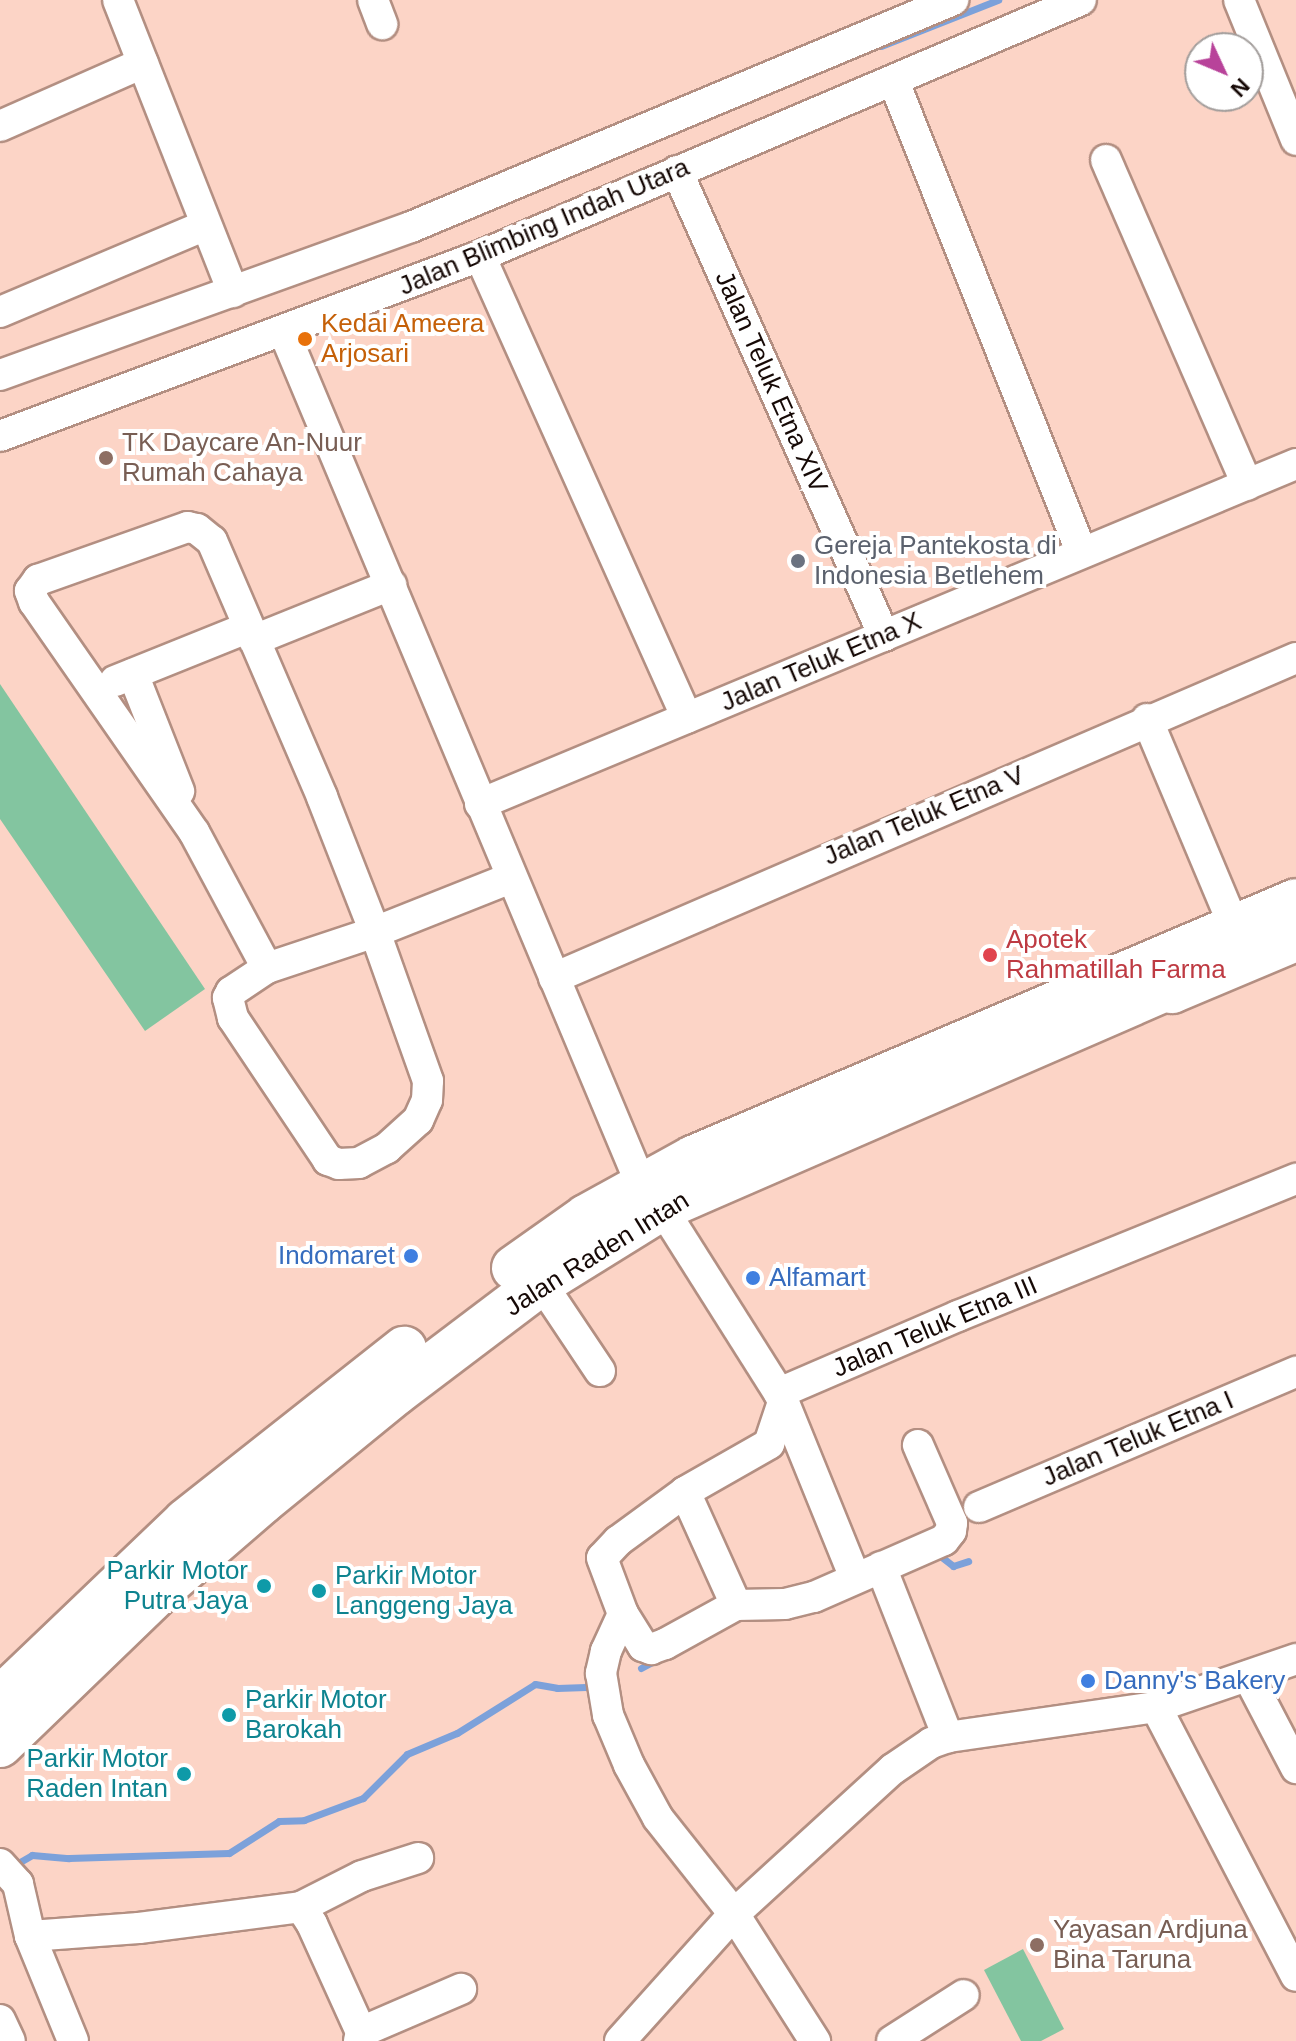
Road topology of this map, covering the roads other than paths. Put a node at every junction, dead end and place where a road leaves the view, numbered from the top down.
1 (118, 0) edge
2 (953, 0) edge
3 (1081, 0) edge
4 (1239, 0) edge
5 (143, 63) junction
6 (894, 82) junction
7 (0, 126) edge
8 (1296, 140) edge
9 (1106, 160) dead end
10 (677, 171) junction
11 (204, 226) junction
12 (480, 256) junction
13 (233, 292) junction
14 (0, 312) edge
15 (284, 332) junction
16 (0, 375) edge
17 (0, 436) edge
18 (1296, 464) edge
19 (1247, 485) junction
20 (1081, 551) junction
21 (391, 585) junction
22 (251, 633) junction
23 (884, 636) junction
24 (1296, 658) edge
25 (133, 674) junction
26 (94, 689) junction
27 (687, 718) junction
28 (1147, 719) junction
29 (480, 804) junction
30 (194, 832) junction
31 (511, 878) junction
32 (1296, 901) edge
33 (1234, 926) junction
34 (375, 932) junction
35 (1296, 939) edge
36 (267, 968) junction
37 (554, 978) junction
38 (1296, 1179) edge
39 (651, 1196) junction
40 (541, 1283) junction
41 (600, 1371) dead end
42 (1296, 1372) edge
43 (782, 1396) junction
44 (918, 1445) dead end
45 (685, 1492) junction
46 (979, 1507) dead end
47 (198, 1533) junction
48 (876, 1574) junction
49 (736, 1605) junction
50 (623, 1614) junction
51 (1296, 1659) edge
52 (1248, 1676) junction
53 (0, 1699) edge
54 (1156, 1707) junction
55 (948, 1737) junction
56 (0, 1745) edge
57 (1296, 1768) edge
58 (418, 1858) dead end
59 (0, 1864) edge
60 (301, 1907) junction
61 (734, 1914) junction
62 (30, 1936) junction
63 (1296, 1976) edge
64 (461, 1989) dead end
65 (964, 1995) dead end
66 (0, 2020) edge
67 (360, 2037) edge
68 (10, 2041) edge
69 (73, 2041) edge
70 (620, 2041) edge
71 (815, 2041) edge
72 (892, 2041) edge

1 - 5 street
2 - 13 street, Jalan Blimbing Indah Utara
3 - 6 street, Jalan Blimbing Indah Utara
4 - 8 street
5 - 7 street
5 - 11 street
6 - 10 street, Jalan Blimbing Indah Utara
6 - 20 street
9 - 19 street
10 - 12 street, Jalan Blimbing Indah Utara
10 - 23 street, Jalan Teluk Etna XIV
11 - 13 street
11 - 14 street
12 - 15 street, Jalan Blimbing Indah Utara
12 - 27 street
13 - 16 street, Jalan Blimbing Indah Utara
15 - 17 street, Jalan Blimbing Indah Utara
15 - 21 street
18 - 19 street, Jalan Teluk Etna X
19 - 20 street, Jalan Teluk Etna X
20 - 23 street, Jalan Teluk Etna X
21 - 22 street
21 - 29 street
22 - 25 street
22 - 26 street
22 - 34 street
23 - 27 street, Jalan Teluk Etna X
24 - 28 street, Jalan Teluk Etna V
25 - 26 street
25 - 30 street
26 - 30 street
27 - 29 street, Jalan Teluk Etna X
28 - 33 street
28 - 37 street, Jalan Teluk Etna V
29 - 31 street
30 - 36 street
31 - 34 street
31 - 37 street
32 - 33 highway, Jalan Raden Intan
33 - 39 highway, Jalan Raden Intan
34 - 36 street
34 - 36 street
35 - 39 highway, Jalan Raden Intan
37 - 39 street
38 - 43 street, Jalan Teluk Etna III
39 - 40 highway, Jalan Raden Intan
39 - 43 street
39 - 47 highway, Jalan Raden Intan
40 - 41 street
40 - 47 highway, Jalan Raden Intan
42 - 46 street, Jalan Teluk Etna I
43 - 45 street
43 - 48 street
44 - 48 street
45 - 49 street
45 - 50 street
47 - 53 highway, Jalan Raden Intan
47 - 56 highway, Jalan Raden Intan
48 - 49 street
48 - 55 street
49 - 50 street
50 - 61 street
51 - 52 street
52 - 54 street
52 - 57 street
54 - 55 street
54 - 63 street
55 - 61 street
58 - 60 street
59 - 62 street
60 - 62 street
60 - 67 street
61 - 70 street
61 - 71 street
62 - 69 street
64 - 67 street
65 - 72 street
66 - 68 street

